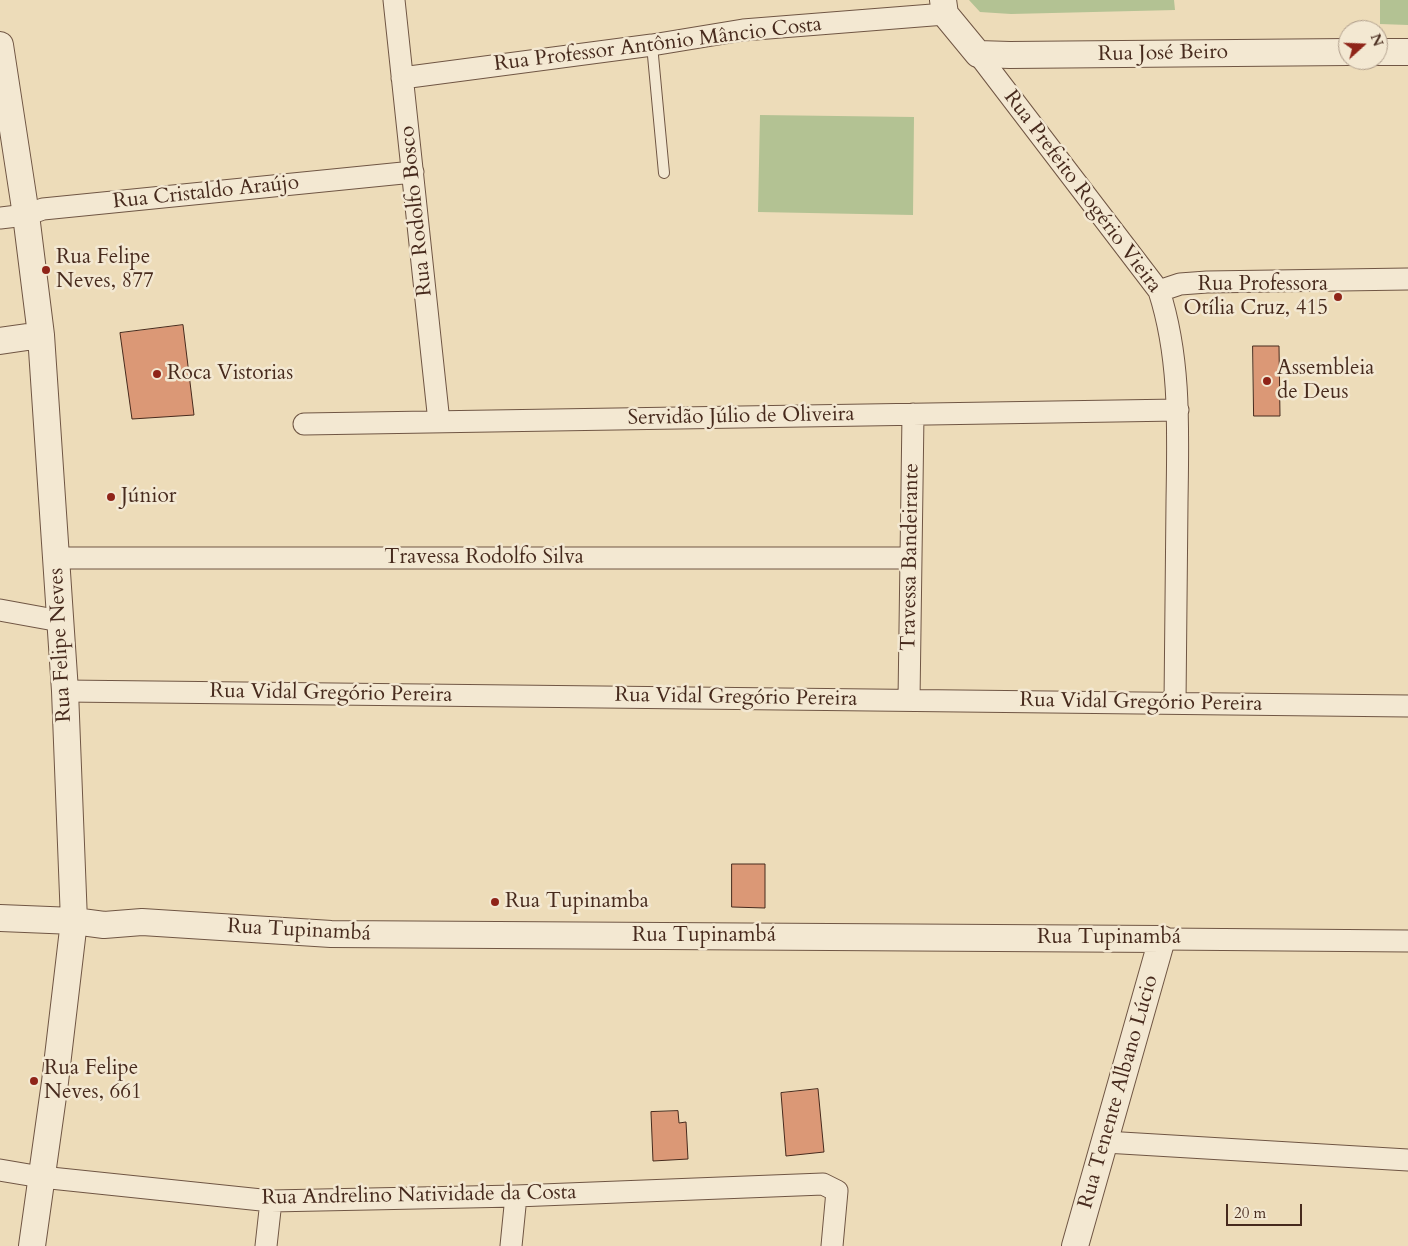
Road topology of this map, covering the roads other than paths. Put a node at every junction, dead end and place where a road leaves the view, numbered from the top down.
1 (394, 0) edge
2 (944, 7) edge
3 (652, 45) junction
4 (0, 51) edge
5 (1338, 52) edge
6 (1388, 52) edge
7 (1408, 52) edge
8 (978, 54) junction
9 (402, 78) junction
10 (412, 172) junction
11 (664, 173) dead end
12 (26, 215) junction
13 (0, 218) edge
14 (1408, 279) edge
15 (1159, 291) junction
16 (41, 334) junction
17 (0, 341) edge
18 (1178, 410) junction
19 (913, 414) junction
20 (439, 422) junction
21 (304, 424) dead end
22 (56, 558) junction
23 (911, 558) junction
24 (0, 610) edge
25 (60, 621) junction
26 (65, 691) junction
27 (909, 700) junction
28 (1175, 703) junction
29 (1408, 706) edge
30 (0, 918) edge
31 (74, 921) junction
32 (1162, 939) junction
33 (1408, 941) edge
34 (1104, 1142) junction
35 (1408, 1160) edge
36 (0, 1170) edge
37 (41, 1176) junction
38 (516, 1196) junction
39 (271, 1201) junction
40 (32, 1246) edge
41 (266, 1246) edge
42 (511, 1246) edge
43 (832, 1246) edge
44 (1075, 1246) edge

1 - 9 street, Rua Rodolfo Bosco
2 - 3 street, Rua Professor Antônio Mâncio Costa
2 - 8 street, Rua Prefeito Rogério Vieira
3 - 9 street, Rua Professor Antônio Mâncio Costa
3 - 11 lane
4 - 12 street, Rua Felipe Neves
5 - 8 street, Rua José Beiro
6 - 7 street
8 - 15 street, Rua Prefeito Rogério Vieira
9 - 10 street, Rua Rodolfo Bosco
10 - 12 street, Rua Cristaldo Araújo
10 - 20 street, Rua Rodolfo Bosco
12 - 13 street, Rua Cristaldo Araújo
12 - 16 street, Rua Felipe Neves
14 - 15 street
15 - 18 street, Rua Prefeito Rogério Vieira
16 - 17 street
16 - 22 street, Rua Felipe Neves
18 - 19 street, Servidão Júlio de Oliveira
18 - 28 street, Rua Prefeito Rogério Vieira
19 - 20 street, Servidão Júlio de Oliveira
19 - 23 street, Travessa Bandeirante
20 - 21 street, Servidão Júlio de Oliveira
22 - 23 street, Travessa Rodolfo Silva
22 - 25 street, Rua Felipe Neves
23 - 27 street, Travessa Bandeirante
24 - 25 street
25 - 26 street, Rua Felipe Neves
26 - 27 street, Rua Vidal Gregório Pereira
26 - 31 street, Rua Felipe Neves
27 - 28 street, Rua Vidal Gregório Pereira
28 - 29 street, Rua Vidal Gregório Pereira
30 - 31 street, Rua Tupinambá
31 - 32 street, Rua Tupinambá
31 - 37 street, Rua Felipe Neves
32 - 33 street, Rua Tupinambá
32 - 34 street, Rua Tenente Albano Lúcio
34 - 35 street
34 - 44 street, Rua Tenente Albano Lúcio
36 - 37 street, Rua Andrelino Natividade da Costa
37 - 39 street, Rua Andrelino Natividade da Costa
37 - 40 street, Rua Felipe Neves
38 - 39 street, Rua Andrelino Natividade da Costa
38 - 42 street
38 - 43 street, Rua Andrelino Natividade da Costa
39 - 41 street

